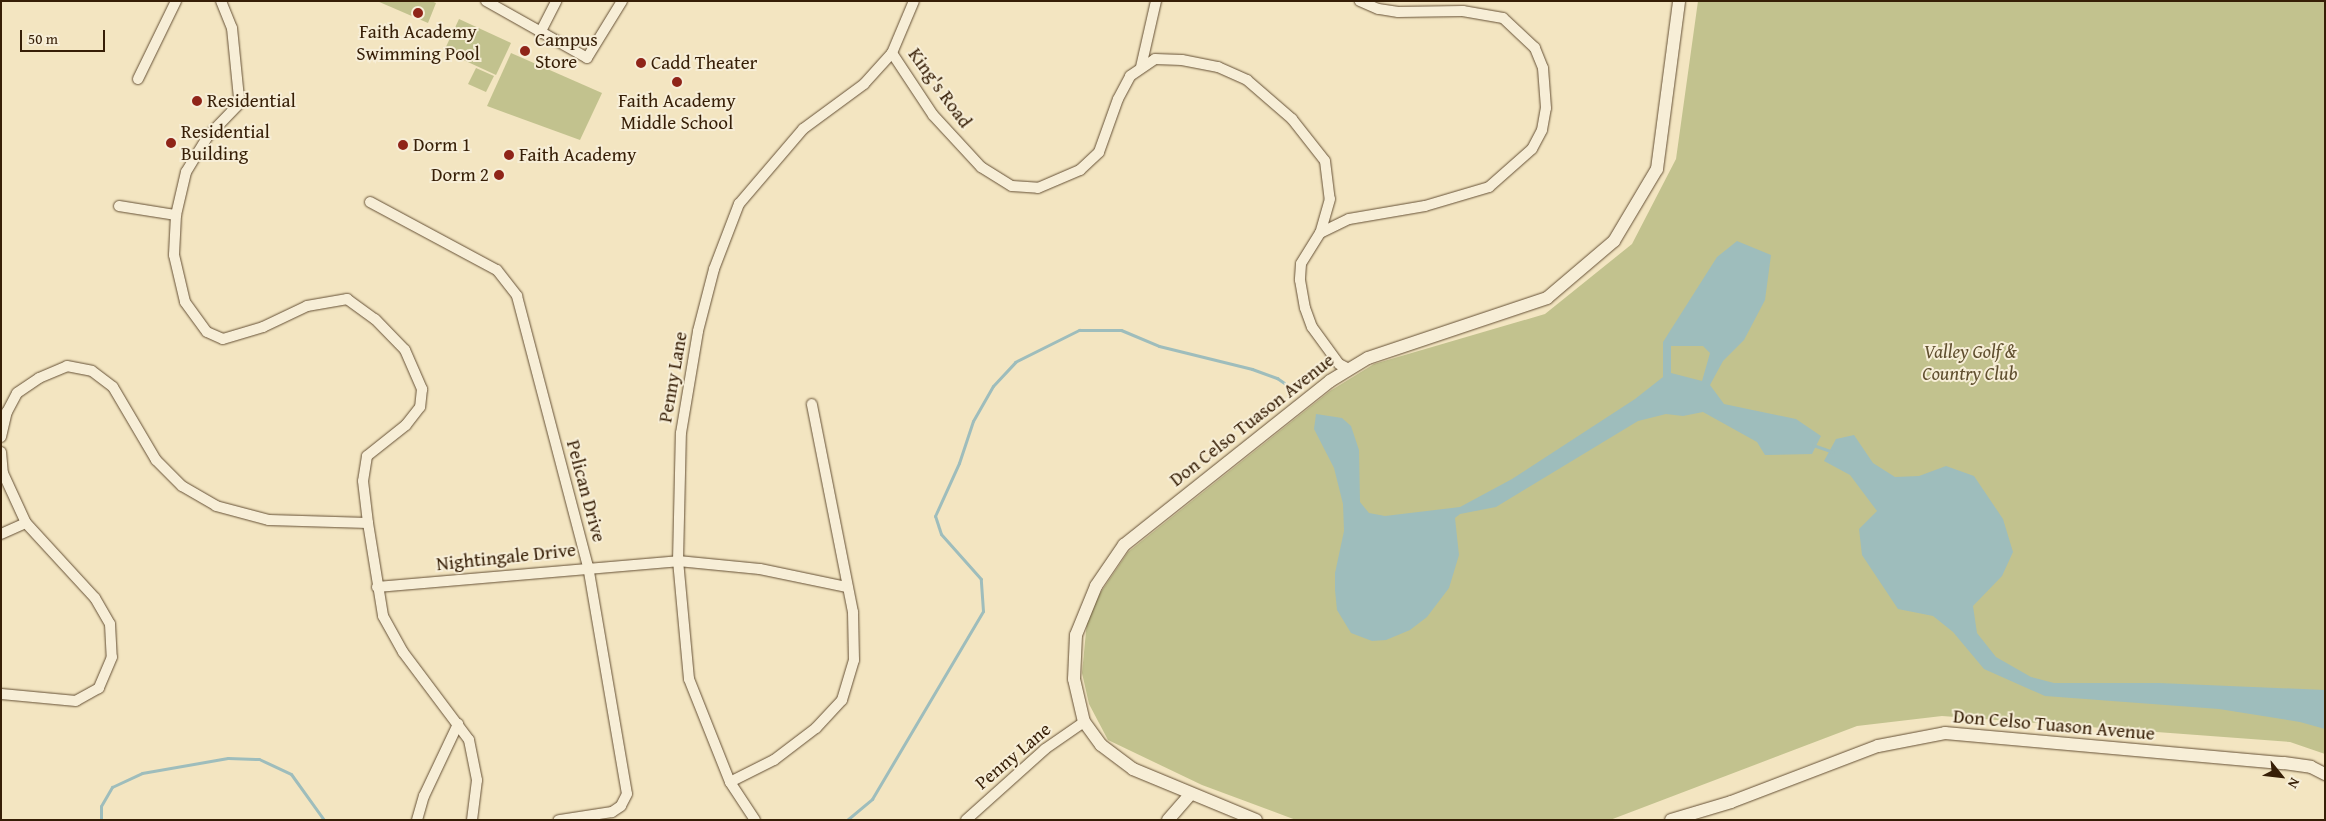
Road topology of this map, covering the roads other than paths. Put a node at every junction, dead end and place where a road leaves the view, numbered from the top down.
1 (176, 1) edge
2 (221, 1) edge
3 (486, 1) edge
4 (556, 1) edge
5 (622, 1) edge
6 (914, 1) edge
7 (1156, 1) edge
8 (1360, 1) edge
9 (1679, 1) edge
10 (540, 33) junction
11 (892, 53) junction
12 (1141, 67) junction
13 (138, 79) dead end
14 (370, 202) dead end
15 (119, 206) dead end
16 (176, 215) junction
17 (1320, 233) junction
18 (1349, 369) junction
19 (812, 404) dead end
20 (1, 437) edge
21 (1, 452) edge
22 (26, 523) junction
23 (368, 523) junction
24 (1, 534) edge
25 (678, 561) junction
26 (588, 566) junction
27 (378, 587) junction
28 (847, 587) junction
29 (1, 694) edge
30 (1084, 722) junction
31 (458, 724) junction
32 (2325, 774) edge
33 (730, 782) junction
34 (1190, 795) junction
35 (417, 820) edge
36 (472, 820) edge
37 (559, 820) edge
38 (755, 820) edge
39 (966, 820) edge
40 (1168, 820) edge
41 (1256, 820) edge
42 (1671, 820) edge

1 - 13 street
2 - 16 street
3 - 10 street
4 - 10 street
5 - 10 street
6 - 11 street, Penny Lane
7 - 12 street
8 - 17 street
9 - 18 street, Don Celso Tuason Avenue
11 - 12 street, King's Road
11 - 25 street, Penny Lane
12 - 17 street
14 - 26 street, Pelican Drive
15 - 16 street
16 - 23 street
17 - 18 street
18 - 30 street, Don Celso Tuason Avenue
19 - 28 street
20 - 23 street
21 - 22 street
22 - 24 street
22 - 29 street
23 - 27 street
25 - 26 street, Nightingale Drive
25 - 28 street, Nightingale Drive
25 - 33 street, Penny Lane
26 - 27 street, Nightingale Drive
26 - 37 street, Pelican Drive
27 - 31 street
28 - 33 street
30 - 34 street, Don Celso Tuason Avenue
30 - 39 street, Penny Lane
31 - 35 street
31 - 36 street
32 - 42 street, Don Celso Tuason Avenue
33 - 38 street, Penny Lane
34 - 40 street
34 - 41 street, Don Celso Tuason Avenue

